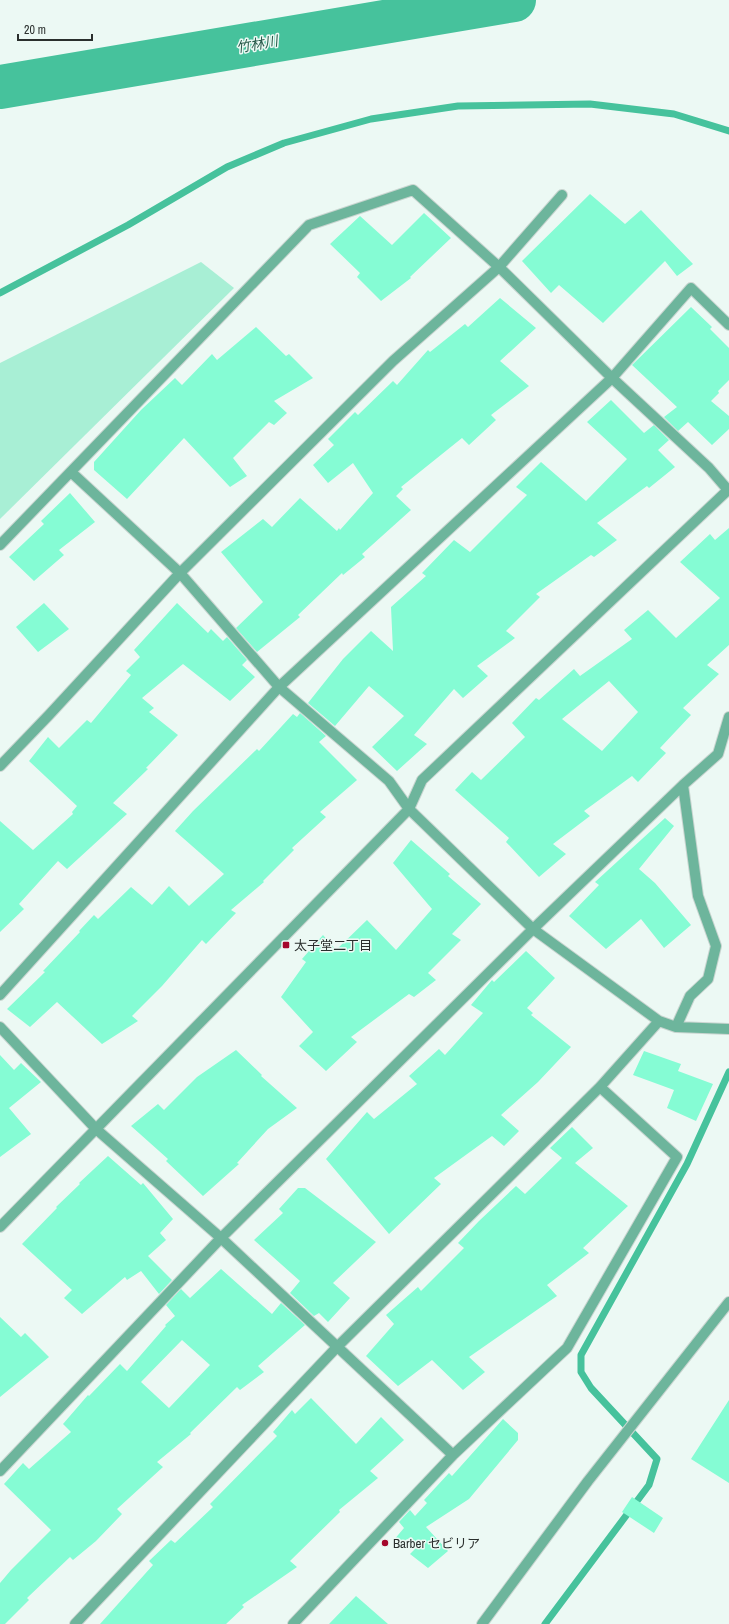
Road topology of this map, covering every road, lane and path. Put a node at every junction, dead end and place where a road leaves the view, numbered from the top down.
1 (562, 194) dead end
2 (499, 267) junction
3 (729, 325) edge
4 (612, 378) junction
5 (71, 472) junction
6 (728, 489) edge
7 (0, 545) edge
8 (180, 573) junction
9 (279, 687) junction
10 (729, 717) edge
11 (0, 766) edge
12 (683, 786) junction
13 (409, 809) junction
14 (533, 929) junction
15 (0, 994) edge
16 (659, 1021) junction
17 (676, 1026) junction
18 (0, 1027) edge
19 (729, 1029) edge
20 (600, 1086) junction
21 (96, 1129) junction
22 (0, 1227) edge
23 (221, 1238) junction
24 (729, 1302) edge
25 (337, 1348) junction
26 (453, 1455) junction
27 (0, 1471) edge
28 (74, 1624) edge
29 (293, 1624) edge
30 (482, 1624) edge

1 - 2 street
2 - 4 street
2 - 5 street
2 - 8 street
3 - 4 street
4 - 6 street
4 - 9 street
5 - 7 street
5 - 8 street
6 - 13 street
8 - 9 street
8 - 11 street
9 - 13 street
9 - 15 street
10 - 12 street
12 - 14 street
12 - 17 street
13 - 14 street
13 - 21 street
14 - 16 street
14 - 23 street
16 - 17 street
16 - 20 street
17 - 19 street
18 - 21 street
20 - 25 street
20 - 26 street
21 - 22 street
21 - 23 street
23 - 25 street
23 - 27 street
24 - 30 street
25 - 26 street
25 - 28 street
26 - 29 street

